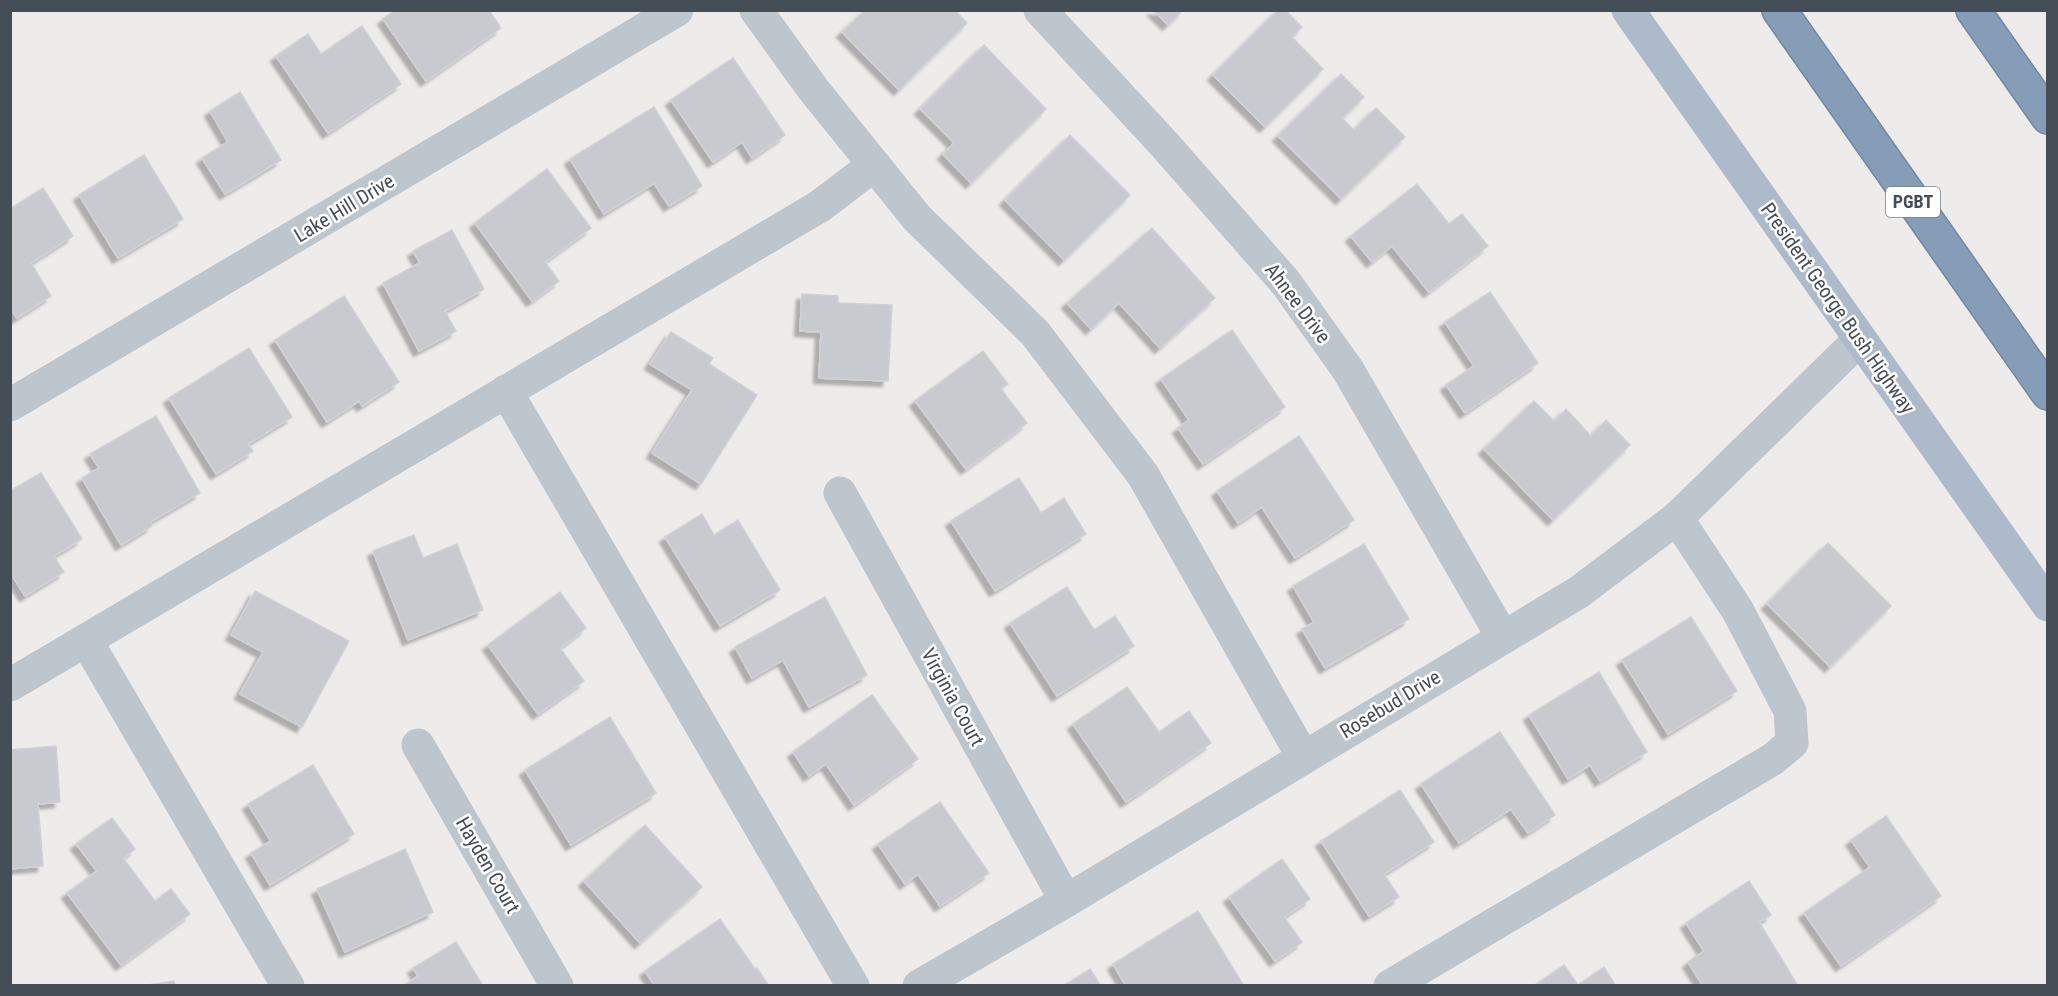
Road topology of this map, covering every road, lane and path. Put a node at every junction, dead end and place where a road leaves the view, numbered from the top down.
1 (676, 10) edge
2 (756, 10) edge
3 (1040, 10) edge
4 (1628, 10) edge
5 (1779, 10) edge
6 (1973, 10) edge
7 (2048, 117) edge
8 (874, 165) junction
9 (1860, 339) junction
10 (506, 391) junction
11 (2048, 393) edge
12 (10, 405) edge
13 (840, 493) dead end
14 (1677, 518) junction
15 (2048, 605) edge
16 (1502, 636) junction
17 (86, 640) junction
18 (10, 685) edge
19 (418, 745) dead end
20 (1303, 757) junction
21 (1066, 901) junction
22 (288, 986) edge
23 (557, 986) edge
24 (853, 986) edge
25 (919, 986) edge
26 (1390, 986) edge

1 - 12 street, Lake Hill Drive
2 - 8 street
3 - 16 street, Ahnee Drive
4 - 9 main road, President George Bush Highway
5 - 11 highway, PGBT
6 - 7 highway
8 - 10 street
8 - 20 street
9 - 14 street, Rosebud Drive
9 - 15 main road, President George Bush Highway
10 - 17 street
10 - 24 street
13 - 21 street, Virginia Court
14 - 16 street, Rosebud Drive
14 - 26 street
16 - 20 street, Rosebud Drive
17 - 18 street
17 - 22 street
19 - 23 street, Hayden Court
20 - 21 street, Rosebud Drive
21 - 25 street, Rosebud Drive

